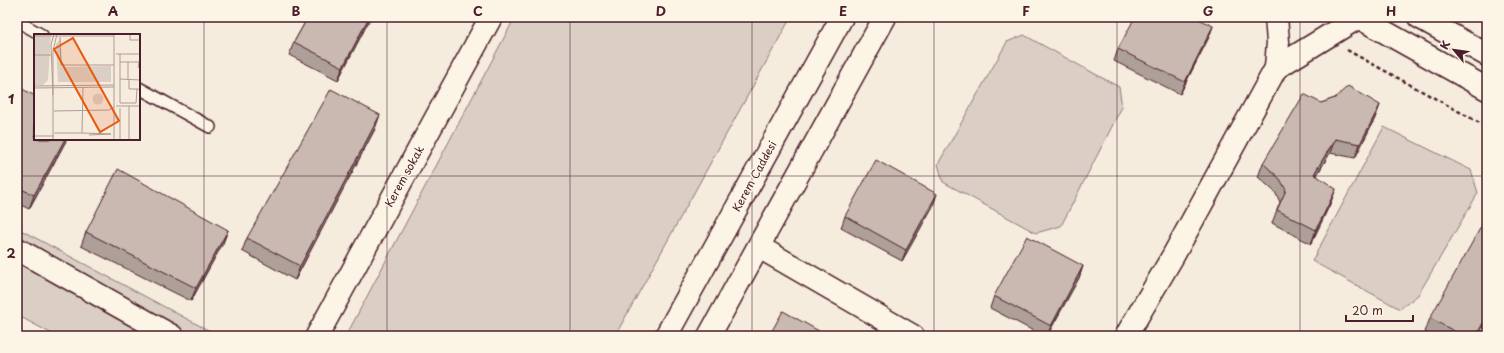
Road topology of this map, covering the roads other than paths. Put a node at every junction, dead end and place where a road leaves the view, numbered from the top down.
1 (491, 17) edge
2 (842, 17) edge
3 (885, 17) edge
4 (1276, 17) edge
5 (1359, 17) edge
6 (1419, 17) edge
7 (17, 21) edge
8 (40, 34) edge
9 (1487, 55) edge
10 (1276, 68) junction
11 (140, 89) edge
12 (1487, 89) edge
13 (210, 127) dead end
14 (759, 247) junction
15 (17, 249) edge
16 (172, 336) edge
17 (317, 336) edge
18 (666, 336) edge
19 (709, 336) edge
20 (913, 336) edge
21 (1126, 336) edge

1 - 17 street, Kerem sokak
2 - 18 street, Kerem Caddesi
3 - 14 street
4 - 10 street
5 - 10 street
5 - 12 street
6 - 9 street
7 - 8 lane
10 - 21 street
11 - 13 lane
14 - 19 street
14 - 20 street
15 - 16 street

